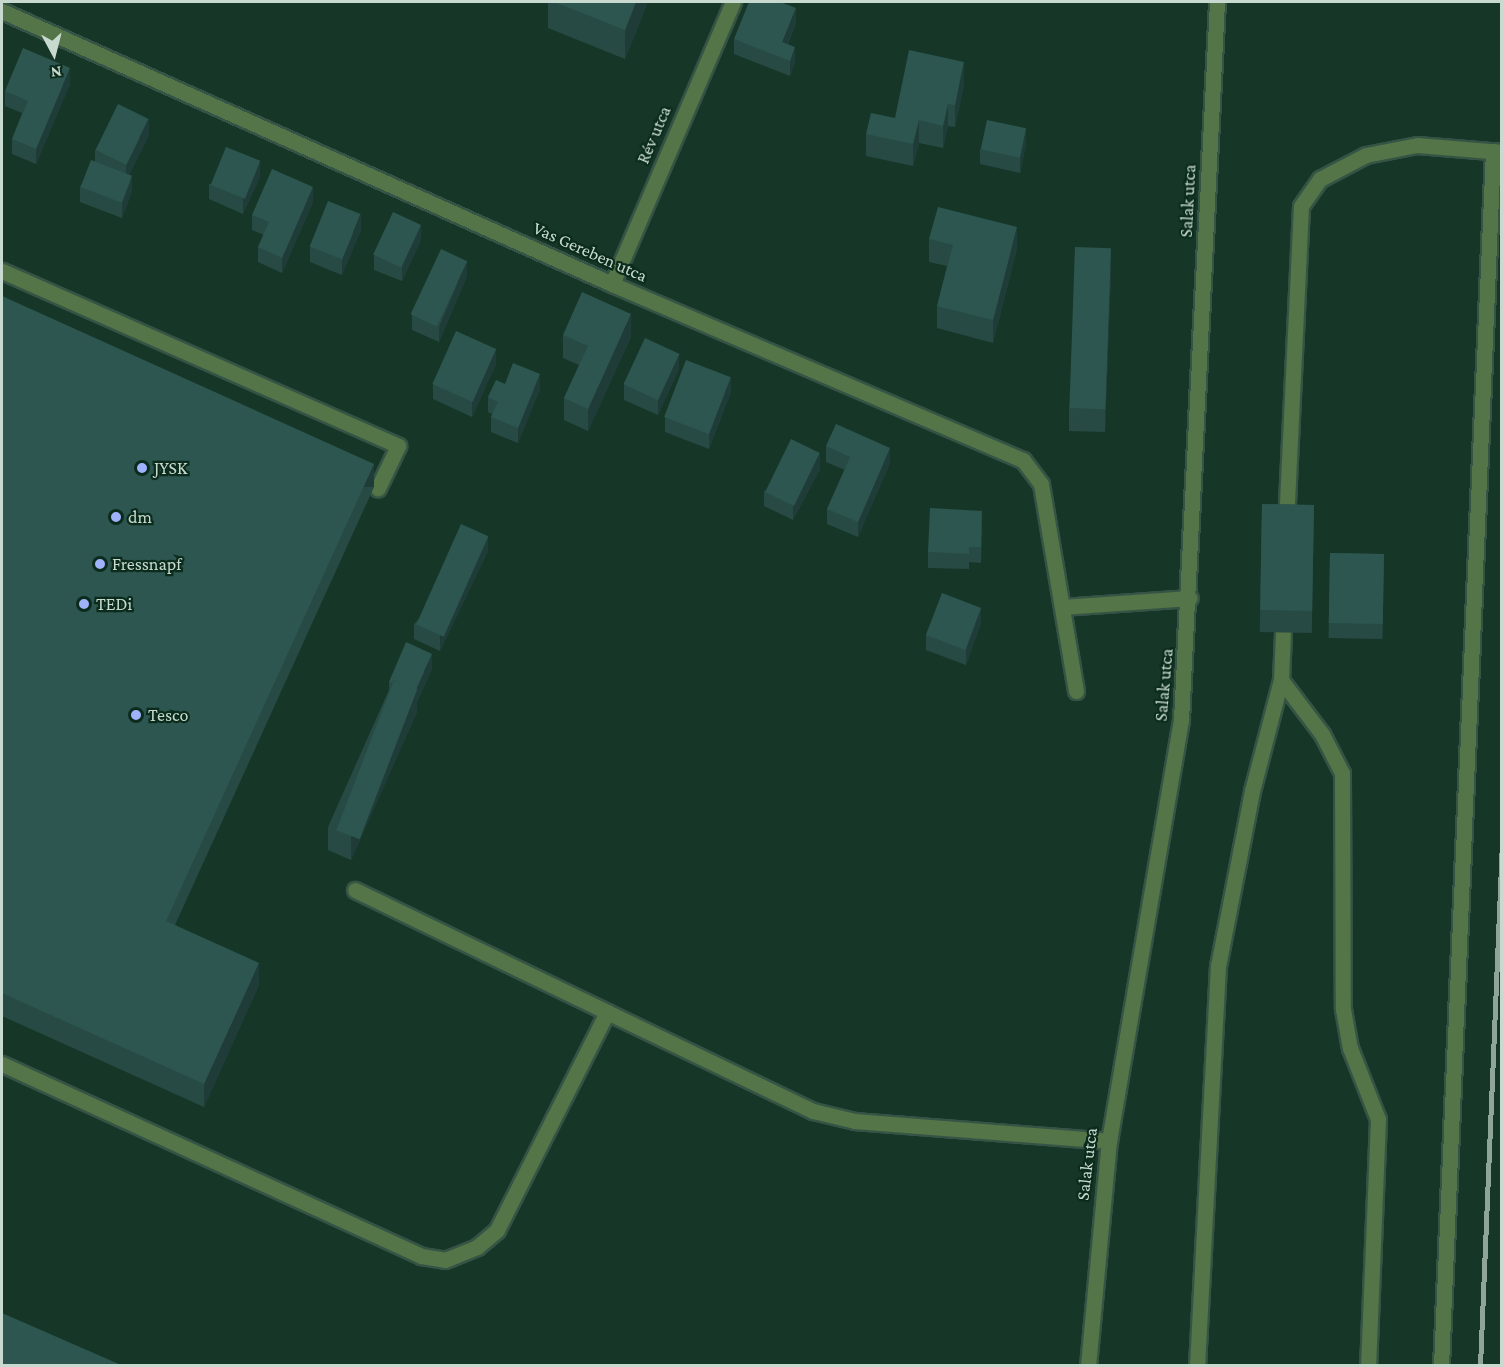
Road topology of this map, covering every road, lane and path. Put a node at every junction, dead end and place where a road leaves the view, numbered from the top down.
1 (733, 2) edge
2 (1217, 2) edge
3 (2, 11) edge
4 (1497, 151) edge
5 (2, 271) edge
6 (612, 284) junction
7 (378, 488) dead end
8 (1286, 527) edge
9 (1190, 598) junction
10 (1062, 607) junction
11 (1283, 632) edge
12 (1281, 680) junction
13 (1076, 691) dead end
14 (355, 890) dead end
15 (607, 1012) junction
16 (2, 1064) edge
17 (1109, 1141) junction
18 (1088, 1365) edge
19 (1197, 1365) edge
20 (1368, 1365) edge
21 (1441, 1365) edge

1 - 6 street, Rév utca
2 - 9 street, Salak utca
3 - 6 street, Vas Gereben utca
4 - 8 street
4 - 21 street
5 - 7 street
6 - 10 street, Vas Gereben utca
9 - 10 street
9 - 17 street, Salak utca
10 - 13 street, Vas Gereben utca
11 - 12 street
12 - 19 street
12 - 20 street
14 - 15 street
15 - 16 street
15 - 17 street
17 - 18 street, Salak utca

